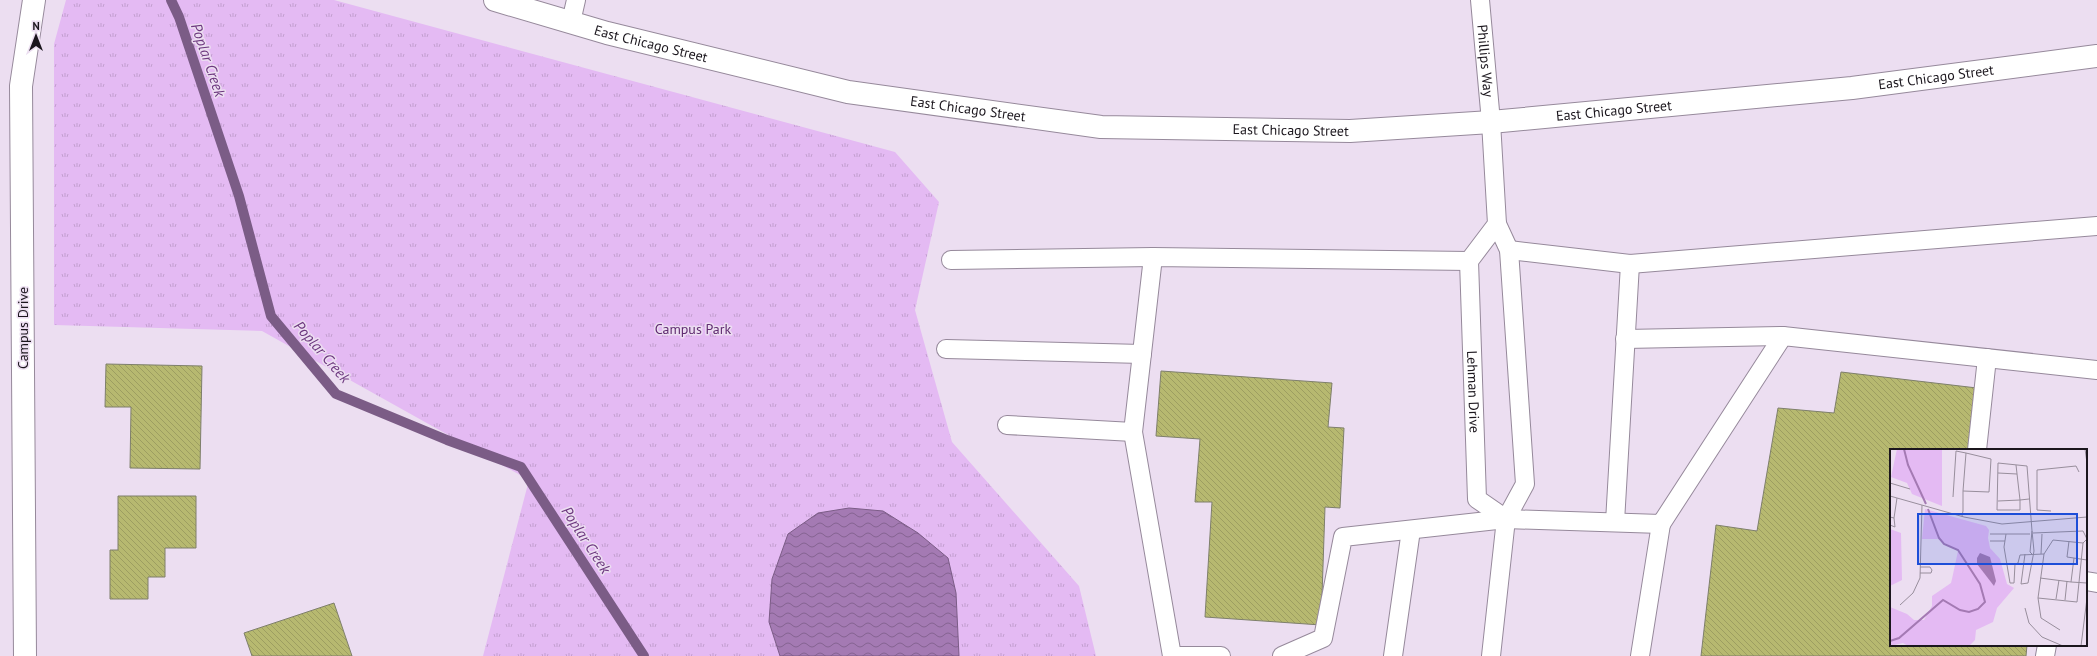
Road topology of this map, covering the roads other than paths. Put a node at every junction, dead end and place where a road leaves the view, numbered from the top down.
1 (34, 0) edge
2 (495, 0) edge
3 (576, 0) edge
4 (1480, 0) edge
5 (571, 22) junction
6 (2097, 56) edge
7 (1491, 122) junction
8 (1496, 224) junction
9 (2097, 226) edge
10 (1509, 250) junction
11 (1153, 257) junction
12 (951, 260) dead end
13 (1469, 261) junction
14 (1630, 264) junction
15 (1783, 336) junction
16 (1625, 339) junction
17 (946, 348) dead end
18 (1142, 354) junction
19 (1987, 358) junction
20 (2097, 370) edge
21 (1007, 425) dead end
22 (1133, 432) junction
23 (1977, 449) edge
24 (1506, 520) junction
25 (1615, 522) junction
26 (1661, 524) junction
27 (1411, 530) junction
28 (2087, 581) edge
29 (2097, 583) edge
30 (2047, 646) edge
31 (25, 656) edge
32 (1172, 656) edge
33 (1221, 656) edge
34 (1282, 656) edge
35 (1393, 656) edge
36 (1491, 656) edge
37 (1640, 656) edge
38 (2045, 656) edge

1 - 31 main road, Campus Drive
2 - 5 main road, East Chicago Street
3 - 5 lane
4 - 7 lane, Phillips Way
5 - 7 main road, East Chicago Street
6 - 7 main road, East Chicago Street
7 - 8 lane
8 - 10 lane
8 - 13 lane
9 - 14 lane
10 - 14 lane
10 - 24 lane
11 - 12 lane
11 - 13 lane
11 - 18 lane
13 - 24 lane, Lehman Drive
14 - 16 lane
15 - 16 lane
15 - 19 lane
15 - 26 lane
16 - 25 lane
17 - 18 lane
18 - 22 lane
19 - 20 lane
19 - 23 lane
21 - 22 lane
22 - 32 lane
24 - 25 lane
24 - 27 lane
24 - 36 lane
25 - 26 lane
26 - 37 lane
27 - 34 lane
27 - 35 lane
28 - 29 lane
30 - 38 lane
32 - 33 lane

